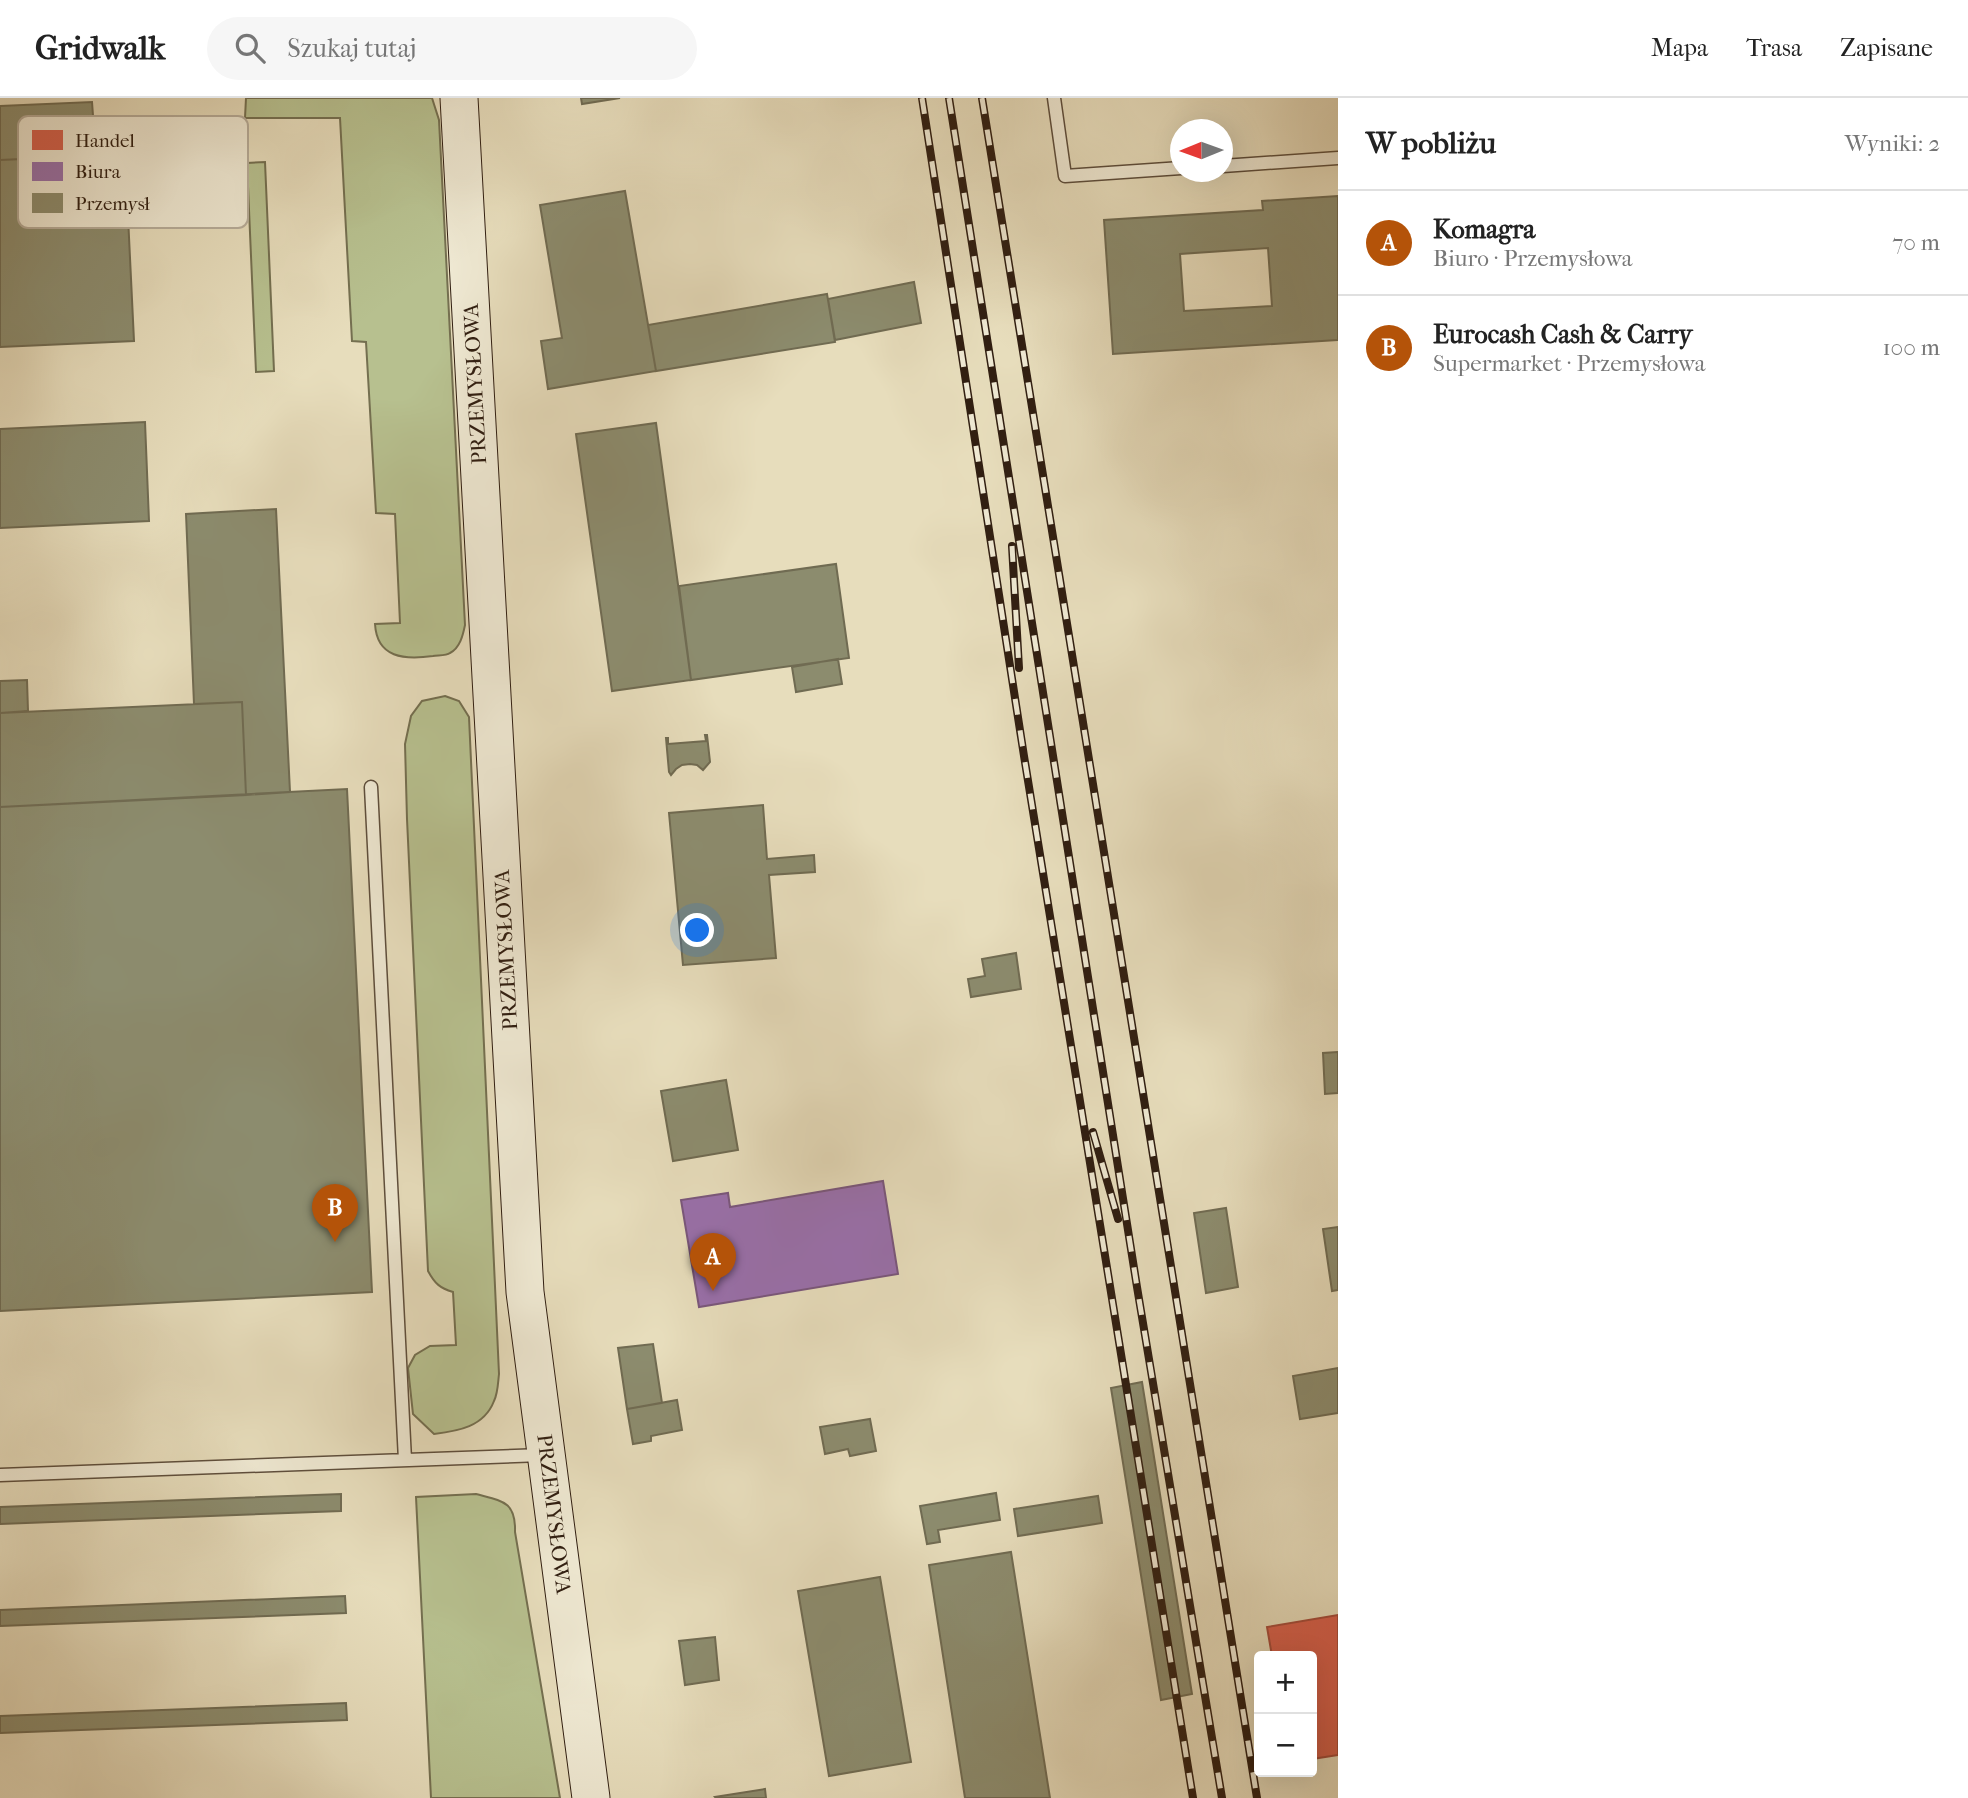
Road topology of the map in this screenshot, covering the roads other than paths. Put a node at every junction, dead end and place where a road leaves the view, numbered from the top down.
1 (459, 98) edge
2 (1054, 98) edge
3 (1338, 158) edge
4 (1233, 165) edge
5 (1170, 169) edge
6 (371, 787) dead end
7 (546, 1455) junction
8 (405, 1460) junction
9 (0, 1475) edge
10 (591, 1798) edge

1 - 7 street, PRZEMYSŁOWA
2 - 5 lane
3 - 4 lane
6 - 8 lane
7 - 8 lane
7 - 10 street, PRZEMYSŁOWA
8 - 9 lane

